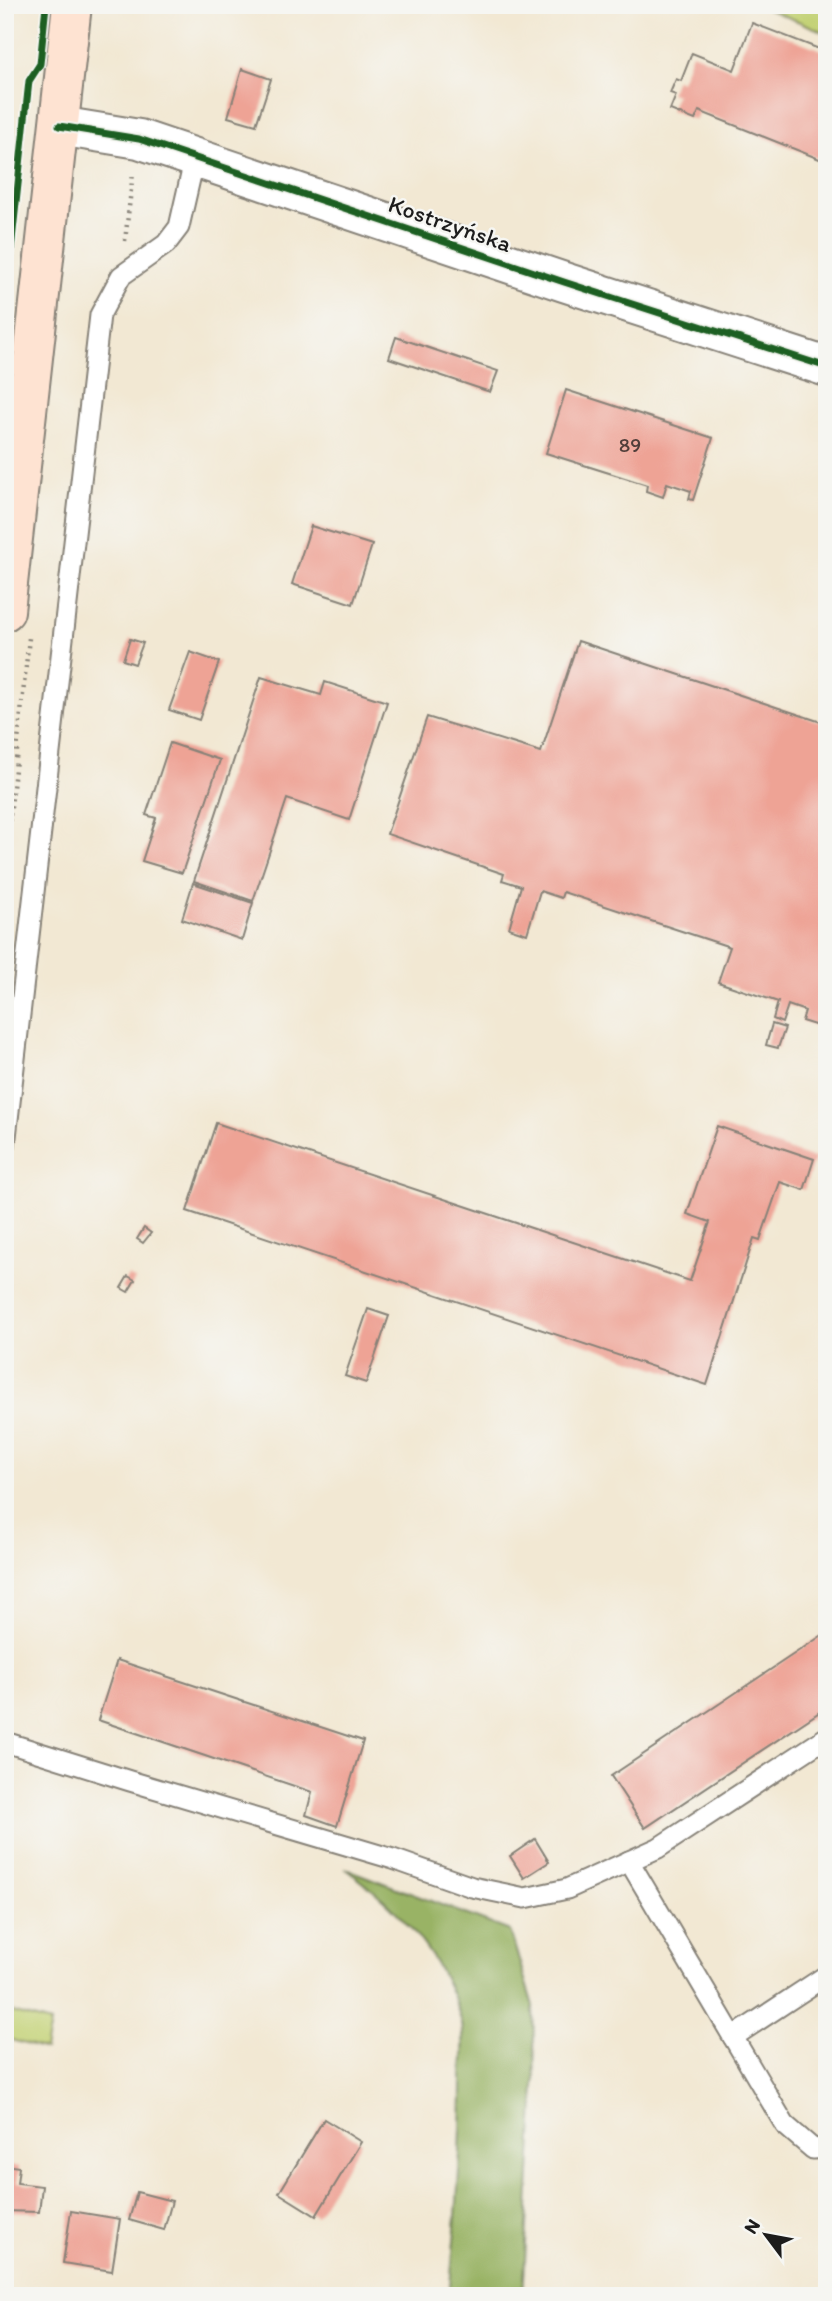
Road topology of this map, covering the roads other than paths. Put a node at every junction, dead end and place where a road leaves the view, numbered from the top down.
1 (72, 5) edge
2 (59, 126) junction
3 (195, 158) junction
4 (827, 367) edge
5 (11, 495) edge
6 (5, 611) edge
7 (5, 1146) edge
8 (827, 1737) edge
9 (5, 1742) edge
10 (629, 1861) junction
11 (827, 1975) edge
12 (733, 2037) junction
13 (827, 2148) edge

1 - 2 main road
2 - 3 street, Kostrzyńska
2 - 5 main road
3 - 4 street, Kostrzyńska
3 - 7 lane
5 - 6 main road
8 - 10 lane
9 - 10 lane
10 - 12 lane
11 - 12 lane
12 - 13 lane

